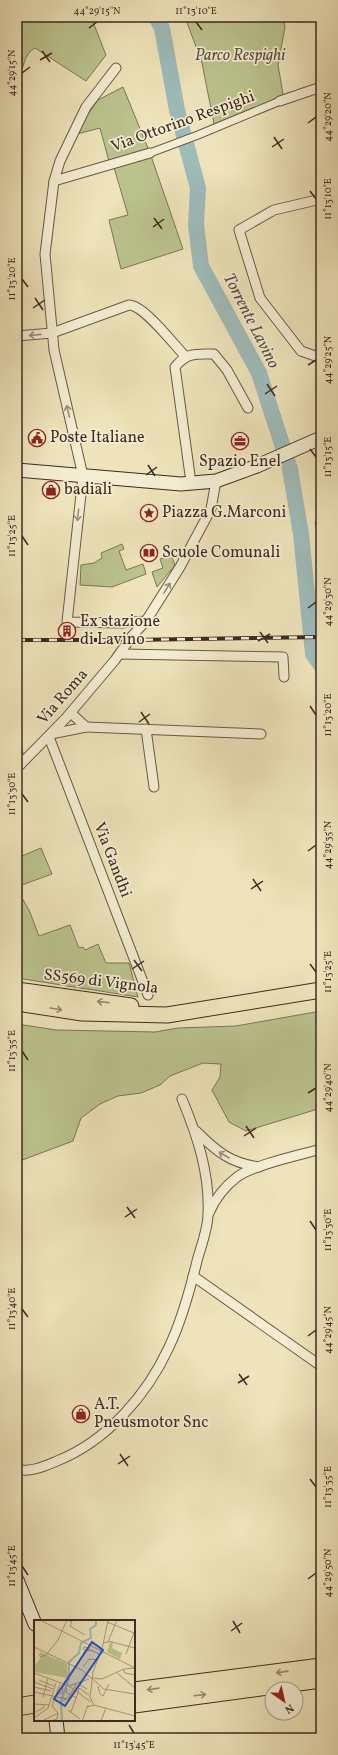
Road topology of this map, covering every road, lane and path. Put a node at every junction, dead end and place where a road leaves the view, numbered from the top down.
1 (116, 68) dead end
2 (321, 87) edge
3 (280, 102) joint
4 (150, 152) joint
5 (54, 181) junction
6 (321, 199) edge
7 (52, 333) junction
8 (17, 336) edge
9 (186, 357) junction
10 (321, 358) edge
11 (248, 408) dead end
12 (321, 438) edge
13 (17, 470) edge
14 (190, 475) dead end
15 (83, 476) junction
16 (216, 480) junction
17 (146, 621) junction
18 (121, 623) junction
19 (132, 636) junction
20 (120, 654) junction
21 (284, 677) dead end
22 (71, 713) junction
23 (86, 727) junction
24 (146, 729) junction
25 (261, 734) dead end
26 (50, 735) junction
27 (17, 751) edge
28 (19, 766) edge
29 (154, 787) dead end
30 (17, 990) edge
31 (321, 990) edge
32 (148, 995) dead end
33 (253, 1001) junction
34 (17, 1003) edge
35 (182, 1099) dead end
36 (195, 1130) junction
37 (321, 1149) edge
38 (261, 1167) junction
39 (208, 1214) junction
40 (193, 1276) junction
41 (321, 1366) edge
42 (20, 1472) edge
43 (17, 1580) edge
44 (34, 1622) edge
45 (321, 1667) edge
46 (321, 1679) edge
47 (135, 1691) edge
48 (34, 1704) edge
49 (135, 1704) edge
50 (17, 1707) edge
51 (34, 1716) edge
52 (17, 1719) edge
53 (56, 1721) edge
54 (58, 1738) edge

1 - 5 street
2 - 3 street, Via Ottorino Respighi
3 - 4 street, Via Ottorino Respighi
4 - 5 street, Via Ottorino Respighi
5 - 7 street
6 - 10 street
7 -> 8 street
7 - 9 street
15 -> 7 street
9 - 11 street
9 - 14 street
12 - 16 main road
13 - 15 main road
15 - 16 main road
15 -> 18 street
17 -> 16 street, Via Roma
17 - 18 street
17 - 19 street, Via Roma
18 - 19 street
19 - 20 street, Via Roma
20 - 21 street
20 - 22 street, Via Roma
22 - 23 street
22 - 26 street, Via Roma
23 - 24 street
23 - 26 street
24 - 25 street
24 - 29 street
26 - 28 street, Via Roma
26 - 32 street, Via Gandhi
27 - 28 street, Via Roma
33 -> 30 highway, SS569 di Vignola
31 - 33 highway, SS569 di Vignola
34 -> 33 highway, SS569 di Vignola
35 - 36 street
38 -> 36 street
36 - 39 street
37 - 38 street
38 - 39 street
39 - 40 street
40 - 41 street
40 - 42 street
43 - 44 main road
45 -> 47 highway
49 -> 46 highway
48 - 50 highway
51 - 52 highway
53 - 54 main road

